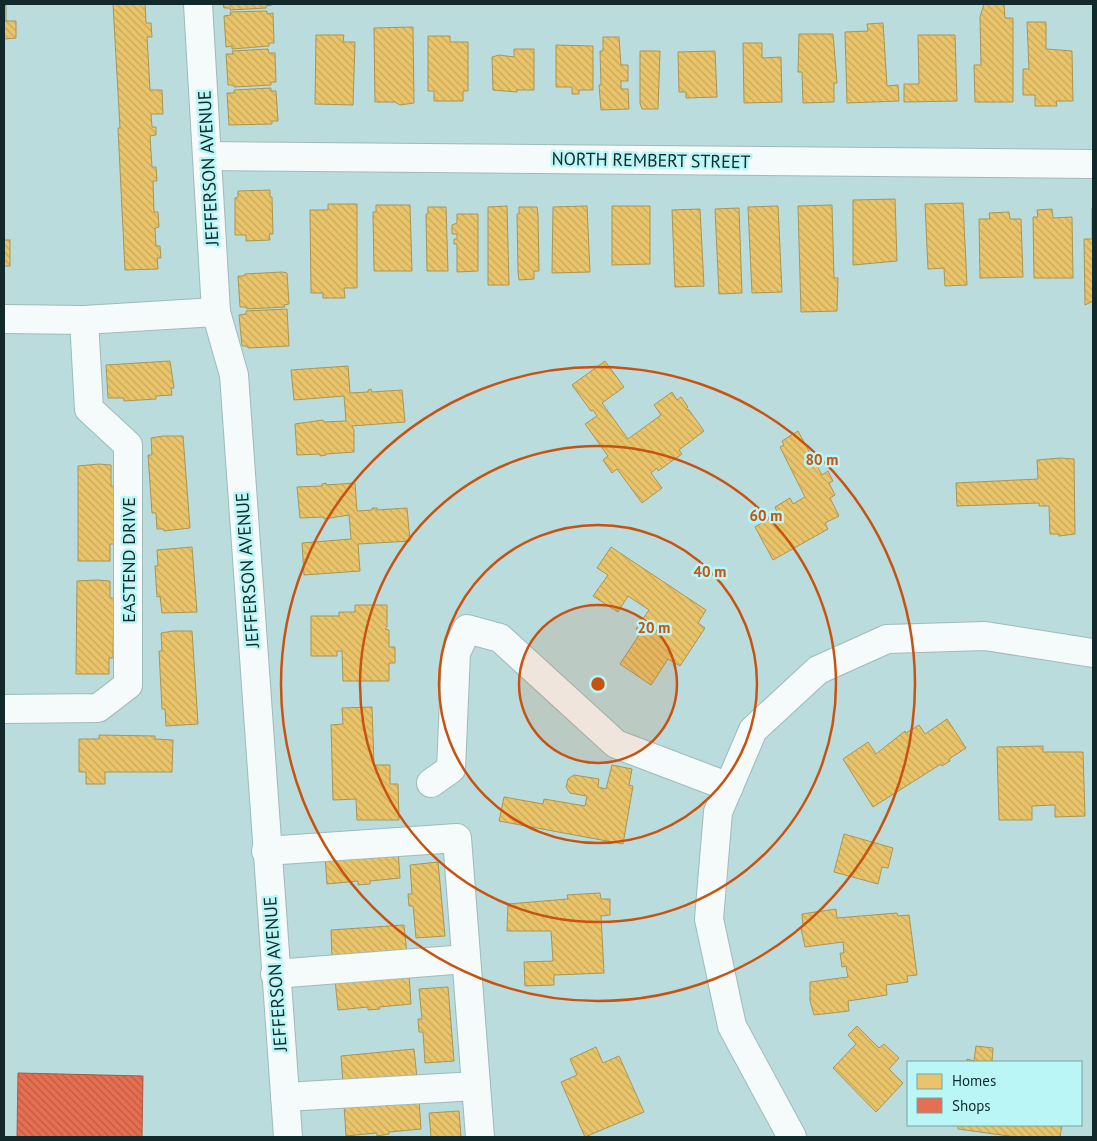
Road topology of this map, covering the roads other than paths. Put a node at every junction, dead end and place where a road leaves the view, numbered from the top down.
1 (198, 4) edge
2 (208, 156) junction
3 (1093, 164) edge
4 (216, 312) junction
5 (4, 319) edge
6 (84, 320) junction
7 (1093, 653) edge
8 (4, 709) edge
9 (431, 783) dead end
10 (729, 787) junction
11 (266, 850) junction
12 (466, 958) junction
13 (275, 974) junction
14 (476, 1086) junction
15 (284, 1097) junction
16 (288, 1137) edge
17 (480, 1137) edge
18 (792, 1137) edge

1 - 2 street, JEFFERSON AVENUE
2 - 3 street, NORTH REMBERT STREET
2 - 4 street, JEFFERSON AVENUE
4 - 6 street
4 - 11 street, JEFFERSON AVENUE
5 - 6 street
6 - 8 street, EASTEND DRIVE
7 - 10 street
9 - 10 street
10 - 18 street
11 - 12 street
11 - 13 street, JEFFERSON AVENUE
12 - 13 street
12 - 14 street
13 - 15 street, JEFFERSON AVENUE
14 - 15 street
14 - 17 street
15 - 16 street, JEFFERSON AVENUE

